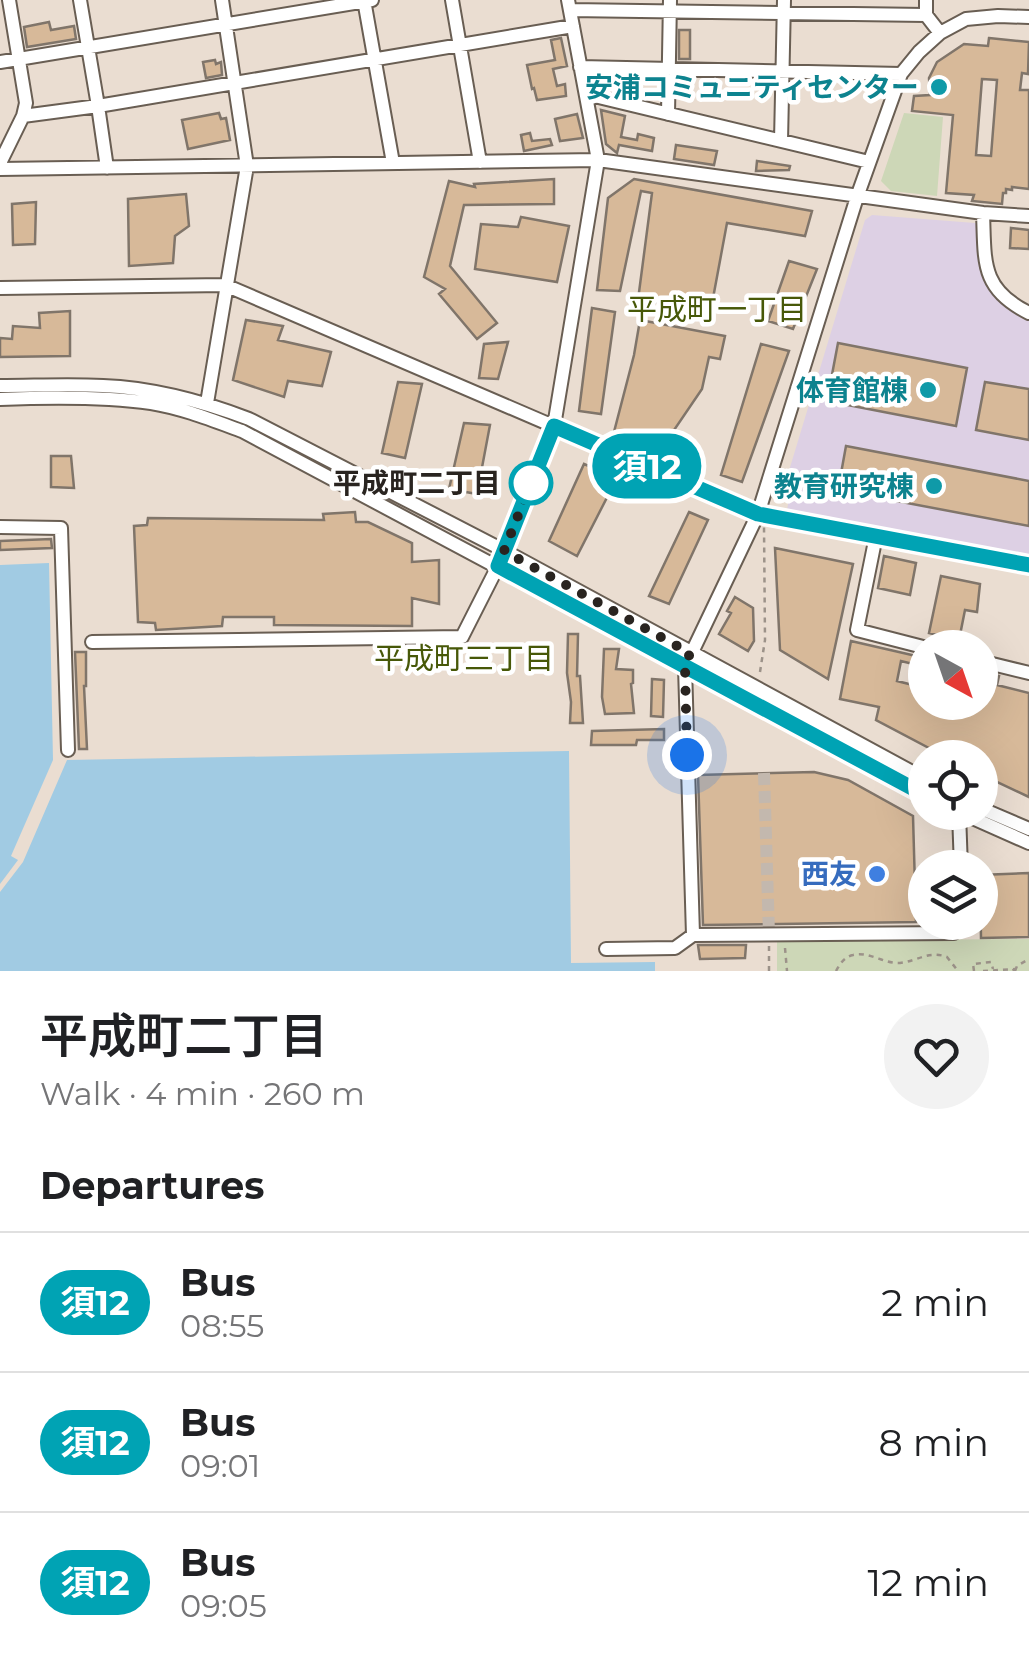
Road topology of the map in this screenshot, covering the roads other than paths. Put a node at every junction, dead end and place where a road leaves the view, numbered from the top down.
1 (10, 0) edge
2 (80, 0) edge
3 (222, 0) edge
4 (367, 0) edge
5 (452, 0) edge
6 (569, 5) edge
7 (670, 6) edge
8 (784, 6) edge
9 (926, 8) edge
10 (1029, 17) edge
11 (226, 26) junction
12 (573, 26) junction
13 (940, 33) junction
14 (460, 44) junction
15 (88, 49) junction
16 (18, 59) junction
17 (375, 59) junction
18 (0, 62) edge
19 (580, 67) junction
20 (669, 70) junction
21 (784, 70) junction
22 (900, 74) junction
23 (234, 84) junction
24 (586, 94) junction
25 (98, 106) junction
26 (668, 114) junction
27 (23, 116) junction
28 (782, 142) junction
29 (598, 160) junction
30 (480, 162) junction
31 (869, 162) junction
32 (393, 163) junction
33 (0, 166) edge
34 (247, 166) junction
35 (107, 168) junction
36 (858, 197) junction
37 (983, 213) junction
38 (1029, 216) edge
39 (225, 285) junction
40 (0, 288) edge
41 (1029, 313) edge
42 (0, 386) edge
43 (0, 399) edge
44 (207, 403) junction
45 (554, 426) junction
46 (761, 514) junction
47 (0, 526) edge
48 (876, 536) junction
49 (504, 551) junction
50 (1029, 565) edge
51 (498, 566) junction
52 (92, 642) dead end
53 (908, 643) edge
54 (688, 660) junction
55 (998, 665) edge
56 (1029, 673) edge
57 (68, 750) dead end
58 (908, 770) edge
59 (908, 784) edge
60 (998, 816) edge
61 (1029, 829) edge
62 (998, 830) edge
63 (1029, 843) edge
64 (908, 933) edge
65 (692, 935) junction
66 (606, 949) dead end

1 - 16 street
2 - 15 street
3 - 11 street
4 - 11 street
4 - 17 street
5 - 14 street
6 - 7 street
6 - 12 street
7 - 8 street
7 - 20 street
8 - 9 street
8 - 21 street
9 - 13 street
10 - 13 street
11 - 15 street
11 - 23 street
12 - 14 street
12 - 19 street
13 - 22 street
14 - 17 street
14 - 30 street
15 - 16 street
15 - 25 street
16 - 18 street
16 - 27 street
17 - 23 street
17 - 32 street
19 - 20 street
19 - 24 street
20 - 21 street
20 - 26 street
21 - 22 street
21 - 28 street
22 - 31 street
23 - 25 street
23 - 34 street
24 - 26 street
24 - 29 street
25 - 27 street
25 - 35 street
26 - 28 street
27 - 33 street
28 - 31 street
29 - 30 street
29 - 36 street
29 - 45 street
30 - 32 street
31 - 36 street
32 - 34 street
33 - 35 street
34 - 35 street
34 - 39 street
36 - 37 street
36 - 46 street
37 - 38 street
37 - 41 street
39 - 40 street
39 - 44 street
39 - 45 street
42 - 44 street
43 - 51 street
44 - 49 street
45 - 46 street
45 - 49 street
46 - 48 street
46 - 54 street
47 - 57 street
48 - 50 street
48 - 53 street
49 - 51 street
49 - 54 street
51 - 52 street
51 - 54 street
54 - 58 street
54 - 59 street
54 - 65 street
55 - 56 street
60 - 61 street
62 - 63 street
64 - 65 street
65 - 66 street

